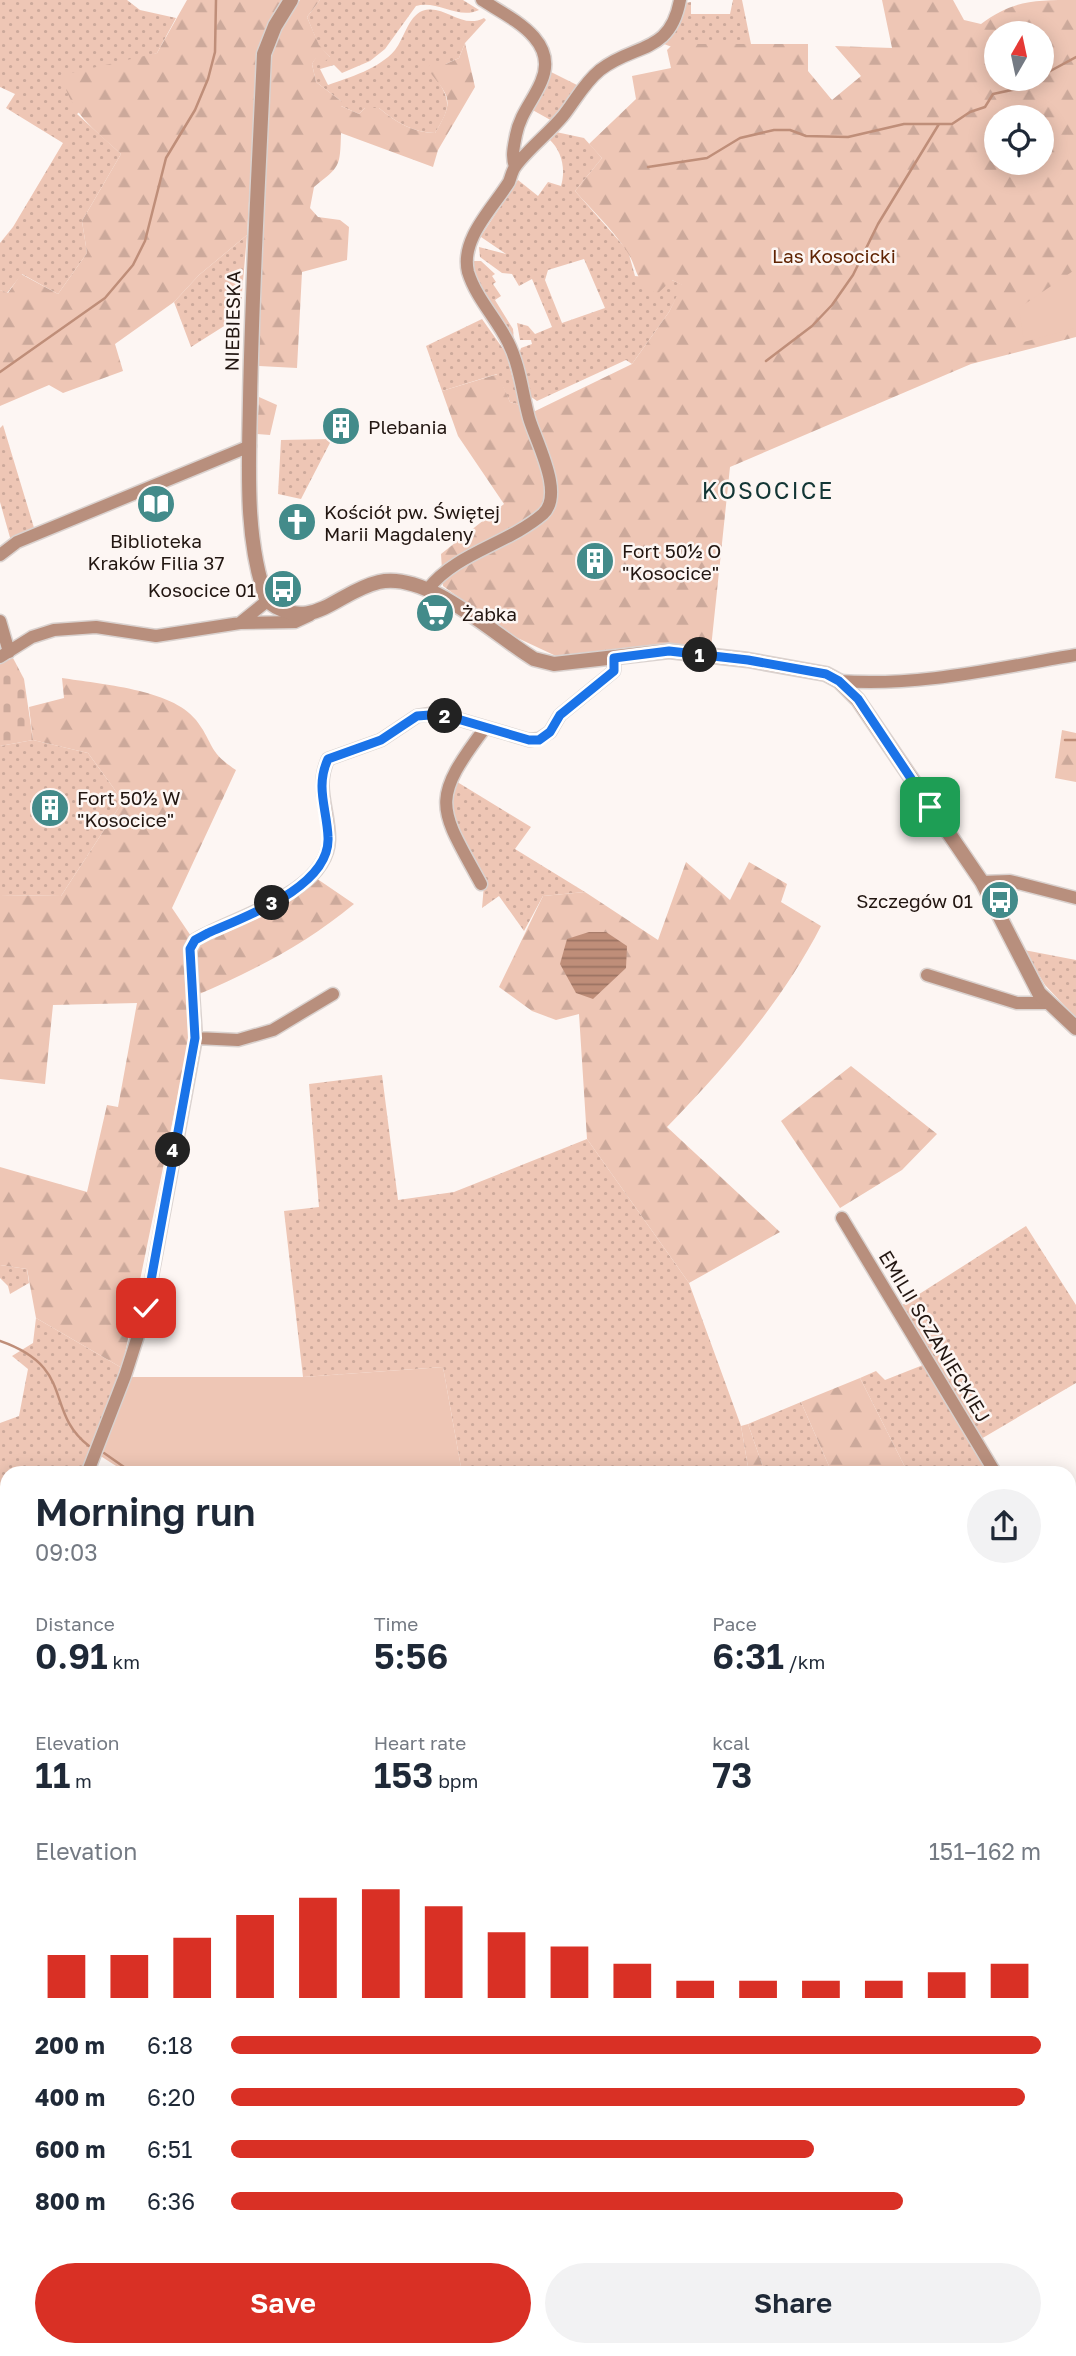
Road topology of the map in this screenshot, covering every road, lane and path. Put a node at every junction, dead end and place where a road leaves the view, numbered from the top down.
1 (291, 0) edge
2 (482, 0) edge
3 (680, 0) edge
4 (515, 167) junction
5 (250, 446) junction
6 (0, 555) edge
7 (428, 589) junction
8 (267, 601) junction
9 (310, 615) junction
10 (0, 621) edge
11 (240, 623) junction
12 (4, 654) edge
13 (1076, 655) edge
14 (614, 658) junction
15 (839, 681) junction
16 (485, 728) junction
17 (982, 882) junction
18 (481, 884) dead end
19 (1076, 898) edge
20 (927, 975) dead end
21 (333, 994) dead end
22 (1048, 1003) junction
23 (1076, 1028) edge
24 (195, 1038) junction
25 (842, 1218) dead end
26 (90, 1466) edge
27 (991, 1466) edge

1 - 5 street, NIEBIESKA
2 - 4 street
3 - 4 street
4 - 7 street
5 - 6 street
5 - 8 street, NIEBIESKA
7 - 9 street
7 - 14 street
8 - 9 street
8 - 11 street
9 - 11 street
10 - 12 street
11 - 12 street
13 - 15 street
14 - 15 street
14 - 16 street
15 - 17 street
16 - 18 street
16 - 24 street
17 - 19 street
17 - 22 street
20 - 22 street
21 - 24 street
22 - 23 street
24 - 26 street
25 - 27 street, EMILII SCZANIECKIEJ

